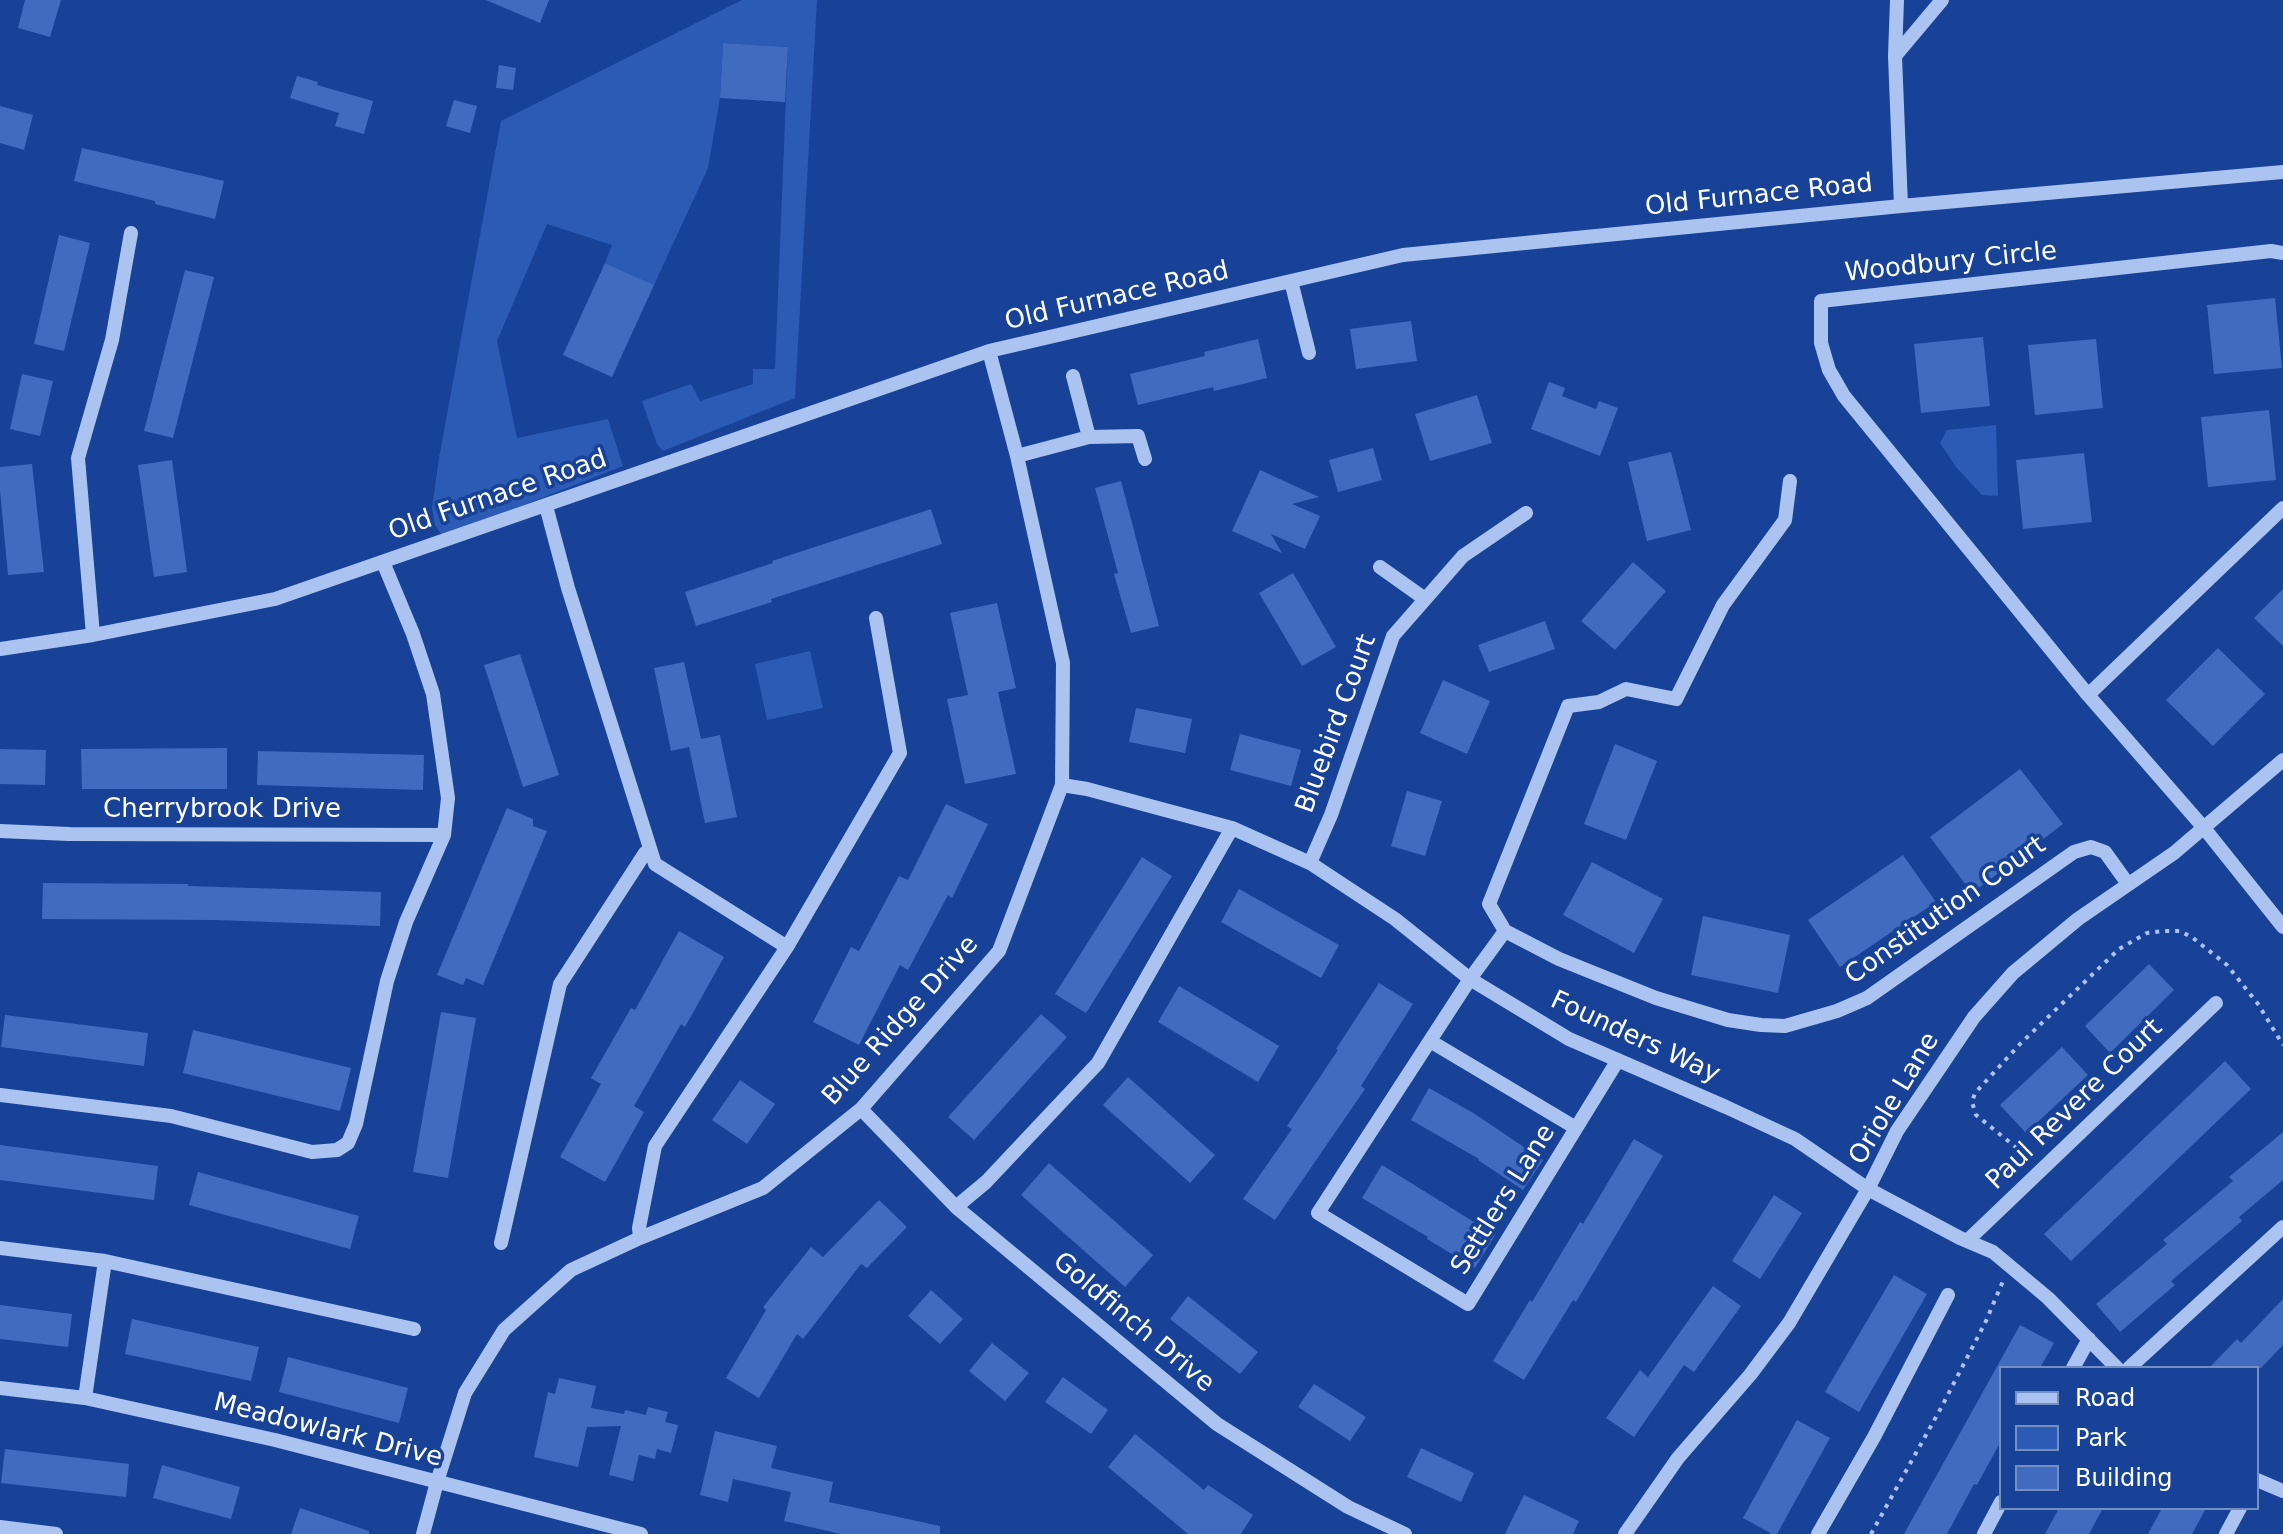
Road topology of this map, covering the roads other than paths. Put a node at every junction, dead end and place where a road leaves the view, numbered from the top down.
1 (1897, 0) edge
2 (1942, 0) edge
3 (1895, 56) junction
4 (2283, 172) edge
5 (1901, 206) junction
6 (131, 233) dead end
7 (2283, 253) edge
8 (1291, 281) junction
9 (989, 351) junction
10 (1309, 353) dead end
11 (1073, 376) dead end
12 (1089, 437) junction
13 (1017, 456) junction
14 (1145, 459) dead end
15 (1790, 481) dead end
16 (546, 506) junction
17 (2283, 508) edge
18 (1526, 513) dead end
19 (383, 562) junction
20 (1380, 567) dead end
21 (1425, 599) junction
22 (876, 618) dead end
23 (93, 635) junction
24 (0, 649) edge
25 (2088, 695) junction
26 (2283, 760) edge
27 (1062, 785) junction
28 (1232, 828) junction
29 (2204, 828) junction
30 (0, 831) edge
31 (444, 835) junction
32 (650, 850) junction
33 (1310, 863) junction
34 (2128, 884) junction
35 (2283, 927) edge
36 (1505, 931) junction
37 (787, 947) junction
38 (1470, 979) junction
39 (2216, 1003) dead end
40 (1430, 1041) junction
41 (1618, 1060) junction
42 (0, 1095) edge
43 (861, 1109) junction
44 (1576, 1128) junction
45 (1868, 1189) junction
46 (956, 1207) junction
47 (2283, 1227) edge
48 (640, 1238) junction
49 (1967, 1241) junction
50 (501, 1243) dead end
51 (0, 1248) edge
52 (105, 1261) junction
53 (1948, 1295) dead end
54 (414, 1329) dead end
55 (2089, 1339) junction
56 (2074, 1366) edge
57 (2115, 1366) edge
58 (2131, 1366) edge
59 (0, 1388) edge
60 (85, 1398) junction
61 (2259, 1481) edge
62 (437, 1482) junction
63 (2283, 1491) edge
64 (1999, 1506) edge
65 (2239, 1510) edge
66 (0, 1527) edge
67 (56, 1534) edge
68 (423, 1534) edge
69 (641, 1534) edge
70 (1405, 1534) edge
71 (1625, 1534) edge
72 (1818, 1534) edge
73 (1984, 1534) edge
74 (2226, 1534) edge

1 - 3 street
2 - 3 street
3 - 5 street
4 - 5 street, Old Furnace Road
5 - 8 street, Old Furnace Road
6 - 23 street
7 - 25 street, Woodbury Circle
8 - 9 street, Old Furnace Road
8 - 10 street
9 - 13 street, Blue Ridge Drive
9 - 16 street, Old Furnace Road
11 - 12 street
12 - 13 street
12 - 14 street
13 - 27 street, Blue Ridge Drive
15 - 36 street
16 - 19 street, Old Furnace Road
16 - 32 street
17 - 25 street
18 - 21 street, Bluebird Court
19 - 23 street, Old Furnace Road
19 - 31 street
20 - 21 street
21 - 33 street, Bluebird Court
22 - 37 street
23 - 24 street, Old Furnace Road
25 - 29 street, Woodbury Circle
26 - 29 street, Oriole Lane
27 - 28 street, Founders Way
27 - 43 street, Blue Ridge Drive
28 - 33 street, Founders Way
28 - 46 street
29 - 34 street, Oriole Lane
29 - 35 street, Woodbury Circle
30 - 31 street, Cherrybrook Drive
31 - 42 street
32 - 37 street
32 - 50 street
33 - 38 street, Founders Way
34 - 36 street, Constitution Court
34 - 45 street, Oriole Lane
36 - 38 street, Settlers Lane
37 - 48 street
38 - 40 street, Settlers Lane
38 - 41 street, Founders Way
39 - 49 street, Paul Revere Court
40 - 44 street
40 - 44 street, Settlers Lane
41 - 44 street, Settlers Lane
41 - 45 street, Founders Way
43 - 46 street, Goldfinch Drive
43 - 48 street, Blue Ridge Drive
45 - 49 street, Founders Way
45 - 71 street, Oriole Lane
46 - 70 street, Goldfinch Drive
47 - 58 street
48 - 62 street, Blue Ridge Drive
49 - 55 street, Founders Way
51 - 52 street
52 - 54 street
52 - 60 street
53 - 72 street
55 - 56 street
55 - 57 street, Founders Way
59 - 60 street, Meadowlark Drive
60 - 62 street, Meadowlark Drive
61 - 63 street
62 - 68 street, Blue Ridge Drive
62 - 69 street, Meadowlark Drive
64 - 73 street
65 - 74 street
66 - 67 street

